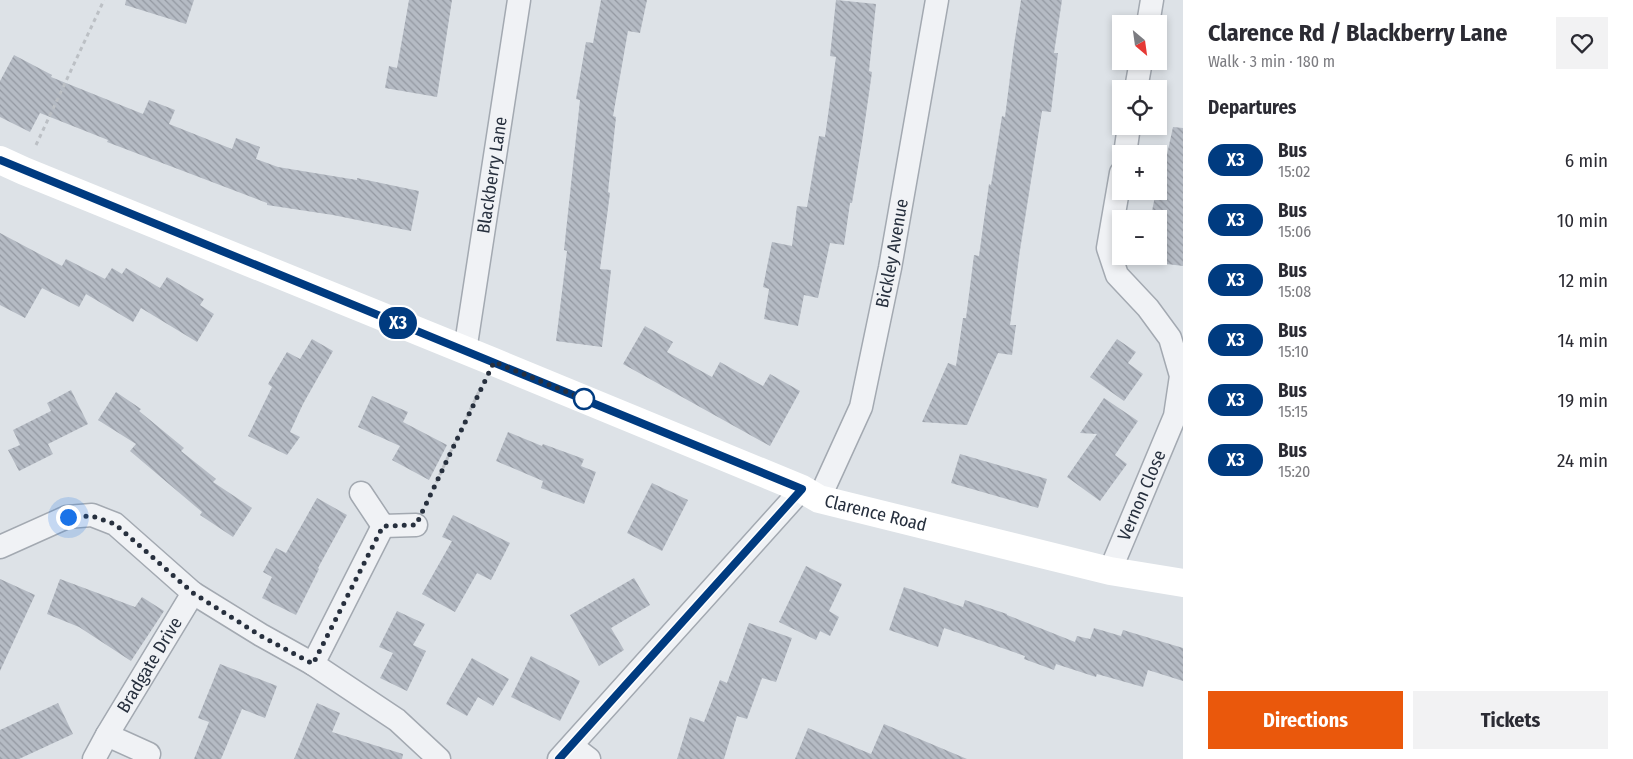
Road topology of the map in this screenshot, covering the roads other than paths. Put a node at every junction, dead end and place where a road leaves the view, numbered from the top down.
1 (518, 0) edge
2 (937, 0) edge
3 (1152, 0) edge
4 (1150, 15) edge
5 (12, 165) edge
6 (1116, 200) edge
7 (465, 351) junction
8 (361, 493) dead end
9 (811, 494) junction
10 (416, 525) road end
11 (383, 526) junction
12 (0, 547) edge
13 (1110, 571) junction
14 (1183, 583) edge
15 (193, 593) junction
16 (313, 664) junction
17 (106, 735) junction
18 (149, 754) dead end
19 (574, 754) edge
20 (94, 759) edge
21 (439, 759) edge

1 - 7 street, Blackberry Lane
2 - 9 street, Bickley Avenue
3 - 4 street
5 - 7 street, Clarence Road
6 - 13 street, Vernon Close
7 - 9 street, Clarence Road
8 - 11 street
9 - 13 street, Clarence Road
9 - 19 street, Bickley Avenue
10 - 11 street
11 - 16 street
12 - 15 street
13 - 14 street, Clarence Road
15 - 16 street
15 - 17 street, Bradgate Drive
16 - 21 street
17 - 18 street
17 - 20 street, Bradgate Drive

